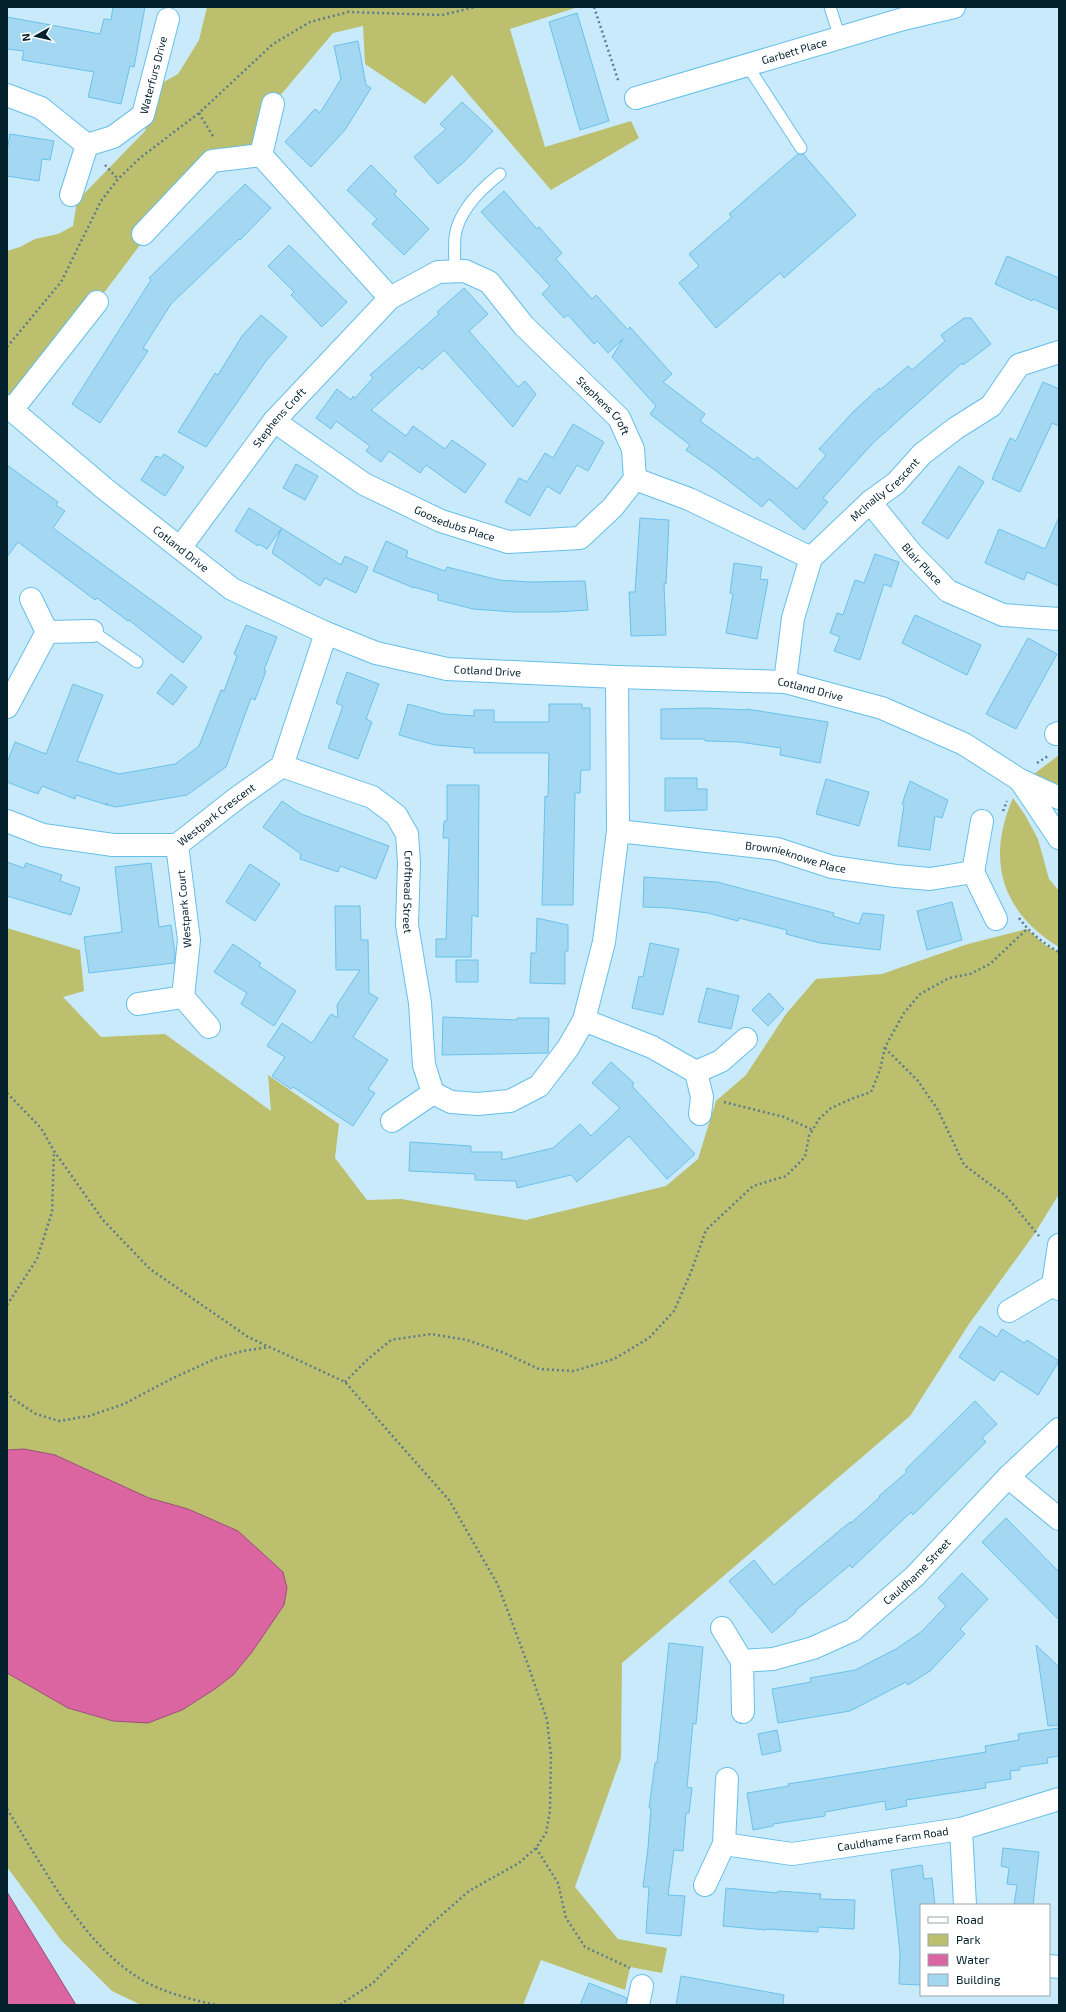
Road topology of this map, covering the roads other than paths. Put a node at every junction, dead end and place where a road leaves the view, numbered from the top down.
1 (830, 7) edge
2 (954, 7) edge
3 (168, 18) dead end
4 (840, 38) junction
5 (747, 65) junction
6 (7, 95) edge
7 (636, 98) road end
8 (273, 104) dead end
9 (87, 145) junction
10 (801, 148) dead end
11 (261, 155) junction
12 (500, 174) dead end
13 (70, 195) dead end
14 (143, 234) dead end
15 (455, 271) junction
16 (390, 298) junction
17 (97, 302) dead end
18 (1059, 352) edge
19 (10, 408) edge
20 (274, 421) junction
21 (635, 479) junction
22 (870, 502) junction
23 (180, 548) junction
24 (811, 558) junction
25 (31, 599) dead end
26 (1059, 619) edge
27 (92, 631) joint
28 (47, 632) junction
29 (326, 633) junction
30 (137, 662) dead end
31 (617, 677) junction
32 (785, 682) junction
33 (7, 707) edge
34 (282, 766) junction
35 (1020, 780) junction
36 (1059, 798) edge
37 (7, 821) edge
38 (982, 821) dead end
39 (618, 831) junction
40 (1059, 838) edge
41 (177, 845) junction
42 (973, 872) junction
43 (1006, 917) road end
44 (183, 997) junction
45 (138, 1004) dead end
46 (584, 1020) junction
47 (209, 1027) dead end
48 (746, 1039) dead end
49 (696, 1072) junction
50 (433, 1093) junction
51 (701, 1106) road end
52 (392, 1121) dead end
53 (1058, 1248) edge
54 (1056, 1287) edge
55 (1009, 1311) dead end
56 (1059, 1429) edge
57 (1008, 1477) junction
58 (1059, 1519) edge
59 (722, 1628) dead end
60 (742, 1660) junction
61 (743, 1712) dead end
62 (727, 1779) dead end
63 (1059, 1799) edge
64 (961, 1829) junction
65 (724, 1844) junction
66 (705, 1885) dead end
67 (965, 1904) edge

1 - 4 lane
2 - 4 street, Garbett Place
3 - 9 street, Waterfurs Drive
4 - 5 street, Garbett Place
5 - 7 street, Garbett Place
5 - 10 lane
6 - 9 street
8 - 11 street
9 - 13 street
11 - 14 street
11 - 16 street
12 - 15 lane
15 - 16 street, Stephens Croft
15 - 21 street, Stephens Croft
16 - 20 street, Stephens Croft
17 - 19 street, Cotland Drive
18 - 22 street, McInally Crescent
19 - 23 street, Cotland Drive
20 - 21 street, Goosedubs Place
20 - 23 street, Stephens Croft
21 - 24 street
22 - 24 street, McInally Crescent
22 - 26 street, Blair Place
23 - 29 street, Cotland Drive
24 - 32 street, McInally Crescent
25 - 28 street
27 - 28 street
27 - 30 lane
28 - 33 street
29 - 31 street, Cotland Drive
29 - 34 street
31 - 32 street, Cotland Drive
31 - 39 street
32 - 35 street, Cotland Drive
34 - 41 street, Westpark Crescent
34 - 50 street, Crofthead Street
35 - 36 street, Cotland Drive
35 - 40 street, Cotland Drive
37 - 41 street, Westpark Crescent
38 - 42 street
39 - 42 street, Brownieknowe Place
39 - 46 street
41 - 44 street, Westpark Court
42 - 43 street
44 - 45 street
44 - 47 street
46 - 49 street
46 - 50 street
48 - 49 street
49 - 51 street
50 - 52 street
53 - 54 street
54 - 55 street
56 - 57 street, Cauldhame Street
57 - 58 street
57 - 60 street, Cauldhame Street
59 - 60 street
60 - 61 street
62 - 65 street
63 - 64 street, Cauldhame Farm Road
64 - 65 street, Cauldhame Farm Road
64 - 67 street
65 - 66 street

